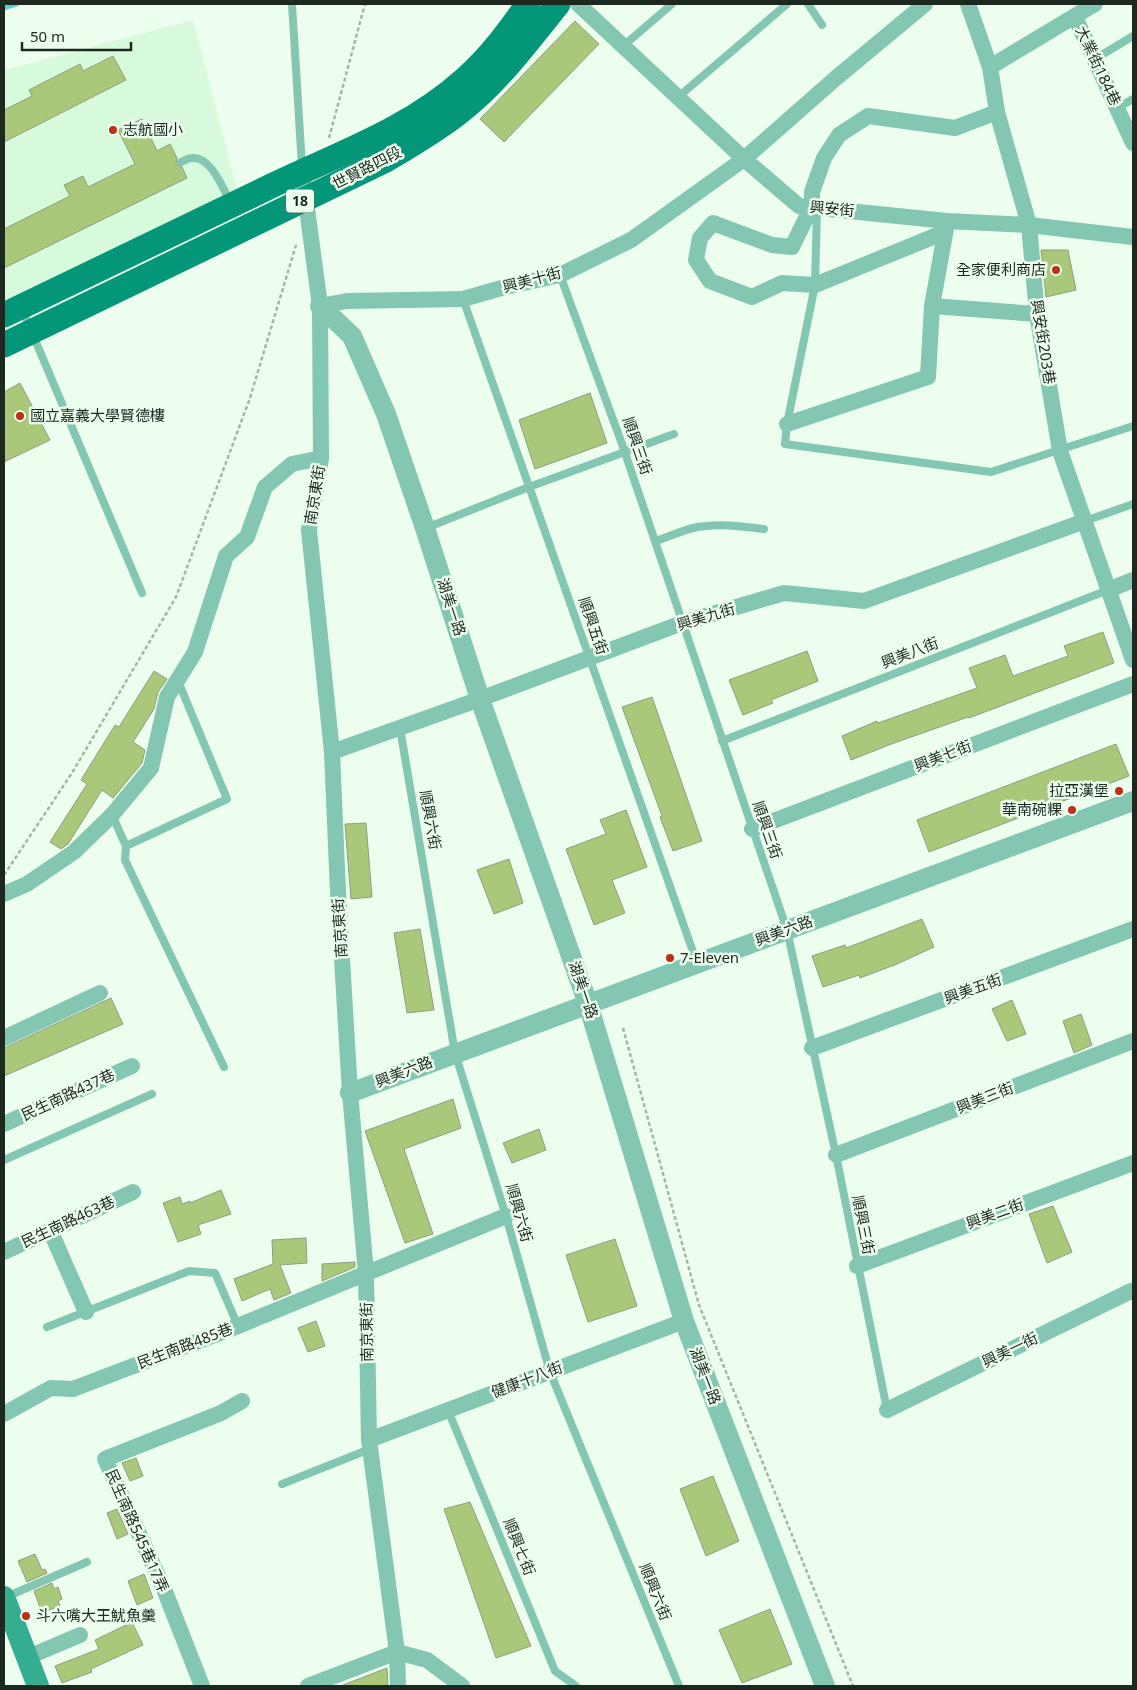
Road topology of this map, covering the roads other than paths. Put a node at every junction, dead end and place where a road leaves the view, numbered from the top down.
1 (292, 4) edge
2 (528, 4) edge
3 (558, 4) edge
4 (578, 4) edge
5 (672, 4) edge
6 (787, 4) edge
7 (808, 4) edge
8 (925, 4) edge
9 (968, 4) edge
10 (1095, 4) edge
11 (1075, 16) junction
12 (822, 25) dead end
13 (1133, 36) edge
14 (622, 47) junction
15 (1095, 59) junction
16 (990, 67) junction
17 (677, 98) junction
18 (1133, 99) edge
19 (1118, 108) junction
20 (997, 112) junction
21 (1133, 143) edge
22 (744, 160) junction
23 (181, 162) dead end
24 (312, 167) junction
25 (306, 198) junction
26 (232, 205) junction
27 (814, 206) junction
28 (1029, 225) junction
29 (946, 226) junction
30 (1133, 230) edge
31 (1133, 237) edge
32 (560, 275) junction
33 (815, 286) junction
34 (463, 299) junction
35 (320, 306) junction
36 (932, 306) junction
37 (12, 311) edge
38 (1037, 314) junction
39 (32, 332) junction
40 (4, 345) edge
41 (787, 424) junction
42 (1133, 426) edge
43 (674, 434) dead end
44 (1060, 451) junction
45 (625, 452) junction
46 (321, 458) junction
47 (529, 487) junction
48 (1133, 504) edge
49 (1085, 521) junction
50 (426, 528) junction
51 (764, 530) dead end
52 (656, 541) junction
53 (1133, 580) edge
54 (1108, 590) junction
55 (142, 593) dead end
56 (682, 623) junction
57 (589, 659) junction
58 (1133, 660) edge
59 (178, 680) junction
60 (1133, 684) edge
61 (480, 699) junction
62 (400, 728) junction
63 (722, 741) junction
64 (332, 752) junction
65 (1133, 801) edge
66 (112, 815) junction
67 (752, 829) junction
68 (126, 846) junction
69 (4, 894) edge
70 (1133, 929) edge
71 (787, 930) junction
72 (697, 963) junction
73 (100, 993) dead end
74 (588, 1004) junction
75 (4, 1038) edge
76 (1133, 1041) edge
77 (812, 1048) junction
78 (455, 1053) junction
79 (132, 1066) dead end
80 (224, 1067) dead end
81 (350, 1093) junction
82 (152, 1094) dead end
83 (4, 1124) edge
84 (836, 1155) junction
85 (4, 1160) edge
86 (1133, 1163) edge
87 (133, 1192) dead end
88 (506, 1216) junction
89 (50, 1230) junction
90 (4, 1252) edge
91 (857, 1266) junction
92 (366, 1273) junction
93 (1133, 1292) edge
94 (86, 1312) junction
95 (684, 1321) junction
96 (238, 1326) junction
97 (47, 1327) dead end
98 (550, 1372) junction
99 (242, 1401) dead end
100 (448, 1410) junction
101 (887, 1410) joint
102 (4, 1414) edge
103 (370, 1444) junction
104 (282, 1484) dead end
105 (87, 1562) dead end
106 (4, 1597) edge
107 (8, 1620) edge
108 (80, 1635) dead end
109 (397, 1652) junction
110 (26, 1658) junction
111 (38, 1686) edge
112 (202, 1686) edge
113 (308, 1686) edge
114 (398, 1686) edge
115 (462, 1686) edge
116 (576, 1686) edge
117 (679, 1686) edge
118 (825, 1686) edge

1 - 24 lane
2 - 24 main road, 世賢路四段 / 18
3 - 25 main road, 世賢路四段 / 18
4 - 14 street, 興安街
5 - 14 lane
6 - 17 lane
7 - 12 lane
8 - 22 street, 興美十街
9 - 16 street, 興安街203巷
10 - 11 street
11 - 15 street, 大業街184巷
11 - 16 street
13 - 15 lane
14 - 17 street, 興安街
15 - 19 street, 大業街184巷
16 - 20 street, 興安街203巷
17 - 22 street, 興安街
18 - 19 lane
19 - 21 street, 大業街184巷
20 - 27 street
20 - 28 street, 興安街203巷
22 - 27 street, 興安街
22 - 32 street, 興美十街
23 - 26 lane
24 - 25 street, 南京東街
24 - 26 main road, 世賢路四段 / 18
25 - 35 street, 南京東街
25 - 39 main road, 世賢路四段 / 18
26 - 37 main road, 世賢路四段 / 18
27 - 29 street, 興安街
27 - 33 lane
27 - 33 street
28 - 29 street, 興安街
28 - 31 street, 興安街
28 - 38 street, 興安街203巷
29 - 33 street
29 - 36 street
30 - 31 lane
32 - 34 street, 興美十街
32 - 45 lane, 順興三街
33 - 41 lane
34 - 35 street, 興美十街
34 - 47 lane, 順興五街
35 - 46 street, 南京東街
35 - 50 street, 湖美一路
36 - 38 street
36 - 41 street
37 - 39 lane
38 - 44 street, 興安街203巷
39 - 40 main road, 世賢路四段 / 18
39 - 55 lane
41 - 44 lane
42 - 44 lane
43 - 45 lane
44 - 49 street, 興安街203巷
45 - 47 lane
45 - 52 lane, 順興三街
46 - 59 street
46 - 64 street, 南京東街
47 - 50 lane
47 - 57 lane, 順興五街
48 - 49 lane
49 - 54 street, 興安街203巷
49 - 56 street, 興美九街
50 - 61 street, 湖美一路
51 - 52 lane
52 - 56 lane, 順興三街
53 - 54 street
54 - 58 street, 興安街203巷
54 - 63 lane, 興美八街
56 - 57 street, 興美九街
56 - 63 lane, 順興三街
57 - 61 street, 興美九街
57 - 72 lane, 順興五街
59 - 66 street
59 - 68 lane
60 - 67 street, 興美七街
61 - 62 street, 興美九街
61 - 74 street, 湖美一路
62 - 64 street, 興美九街
62 - 78 lane, 順興六街
63 - 67 lane, 順興三街
64 - 81 street, 南京東街
65 - 71 street, 興美六路
66 - 68 lane
66 - 69 street
67 - 71 lane, 順興三街
68 - 80 lane
70 - 77 street, 興美五街
71 - 72 street, 興美六路
71 - 77 lane, 順興三街
72 - 74 street, 興美六路
73 - 75 street
74 - 78 street, 興美六路
74 - 95 street, 湖美一路
76 - 84 street, 興美三街
77 - 84 lane, 順興三街
78 - 81 street, 興美六路
78 - 88 lane, 順興六街
79 - 83 street, 民生南路437巷
81 - 92 street, 南京東街
82 - 85 lane
84 - 91 lane, 順興三街
86 - 91 street, 興美二街
87 - 89 street, 民生南路463巷
88 - 92 street, 民生南路485巷
88 - 98 lane, 順興六街
89 - 90 street, 民生南路463巷
89 - 94 street
91 - 101 lane, 順興三街
92 - 96 street, 民生南路485巷
92 - 103 street, 南京東街
93 - 101 street, 興美一街
94 - 96 lane
94 - 97 lane
95 - 98 street, 健康十八街
95 - 118 street, 湖美一路
96 - 102 street, 民生南路485巷
98 - 100 street, 健康十八街
98 - 117 lane, 順興六街
99 - 112 street, 民生南路545巷17弄
100 - 103 street, 健康十八街
100 - 116 lane, 順興七街
103 - 104 lane
103 - 109 street, 南京東街
105 - 106 lane
106 - 107 main road
107 - 110 main road
108 - 110 street
109 - 113 street
109 - 114 street, 南京東街
109 - 115 street
110 - 111 main road

